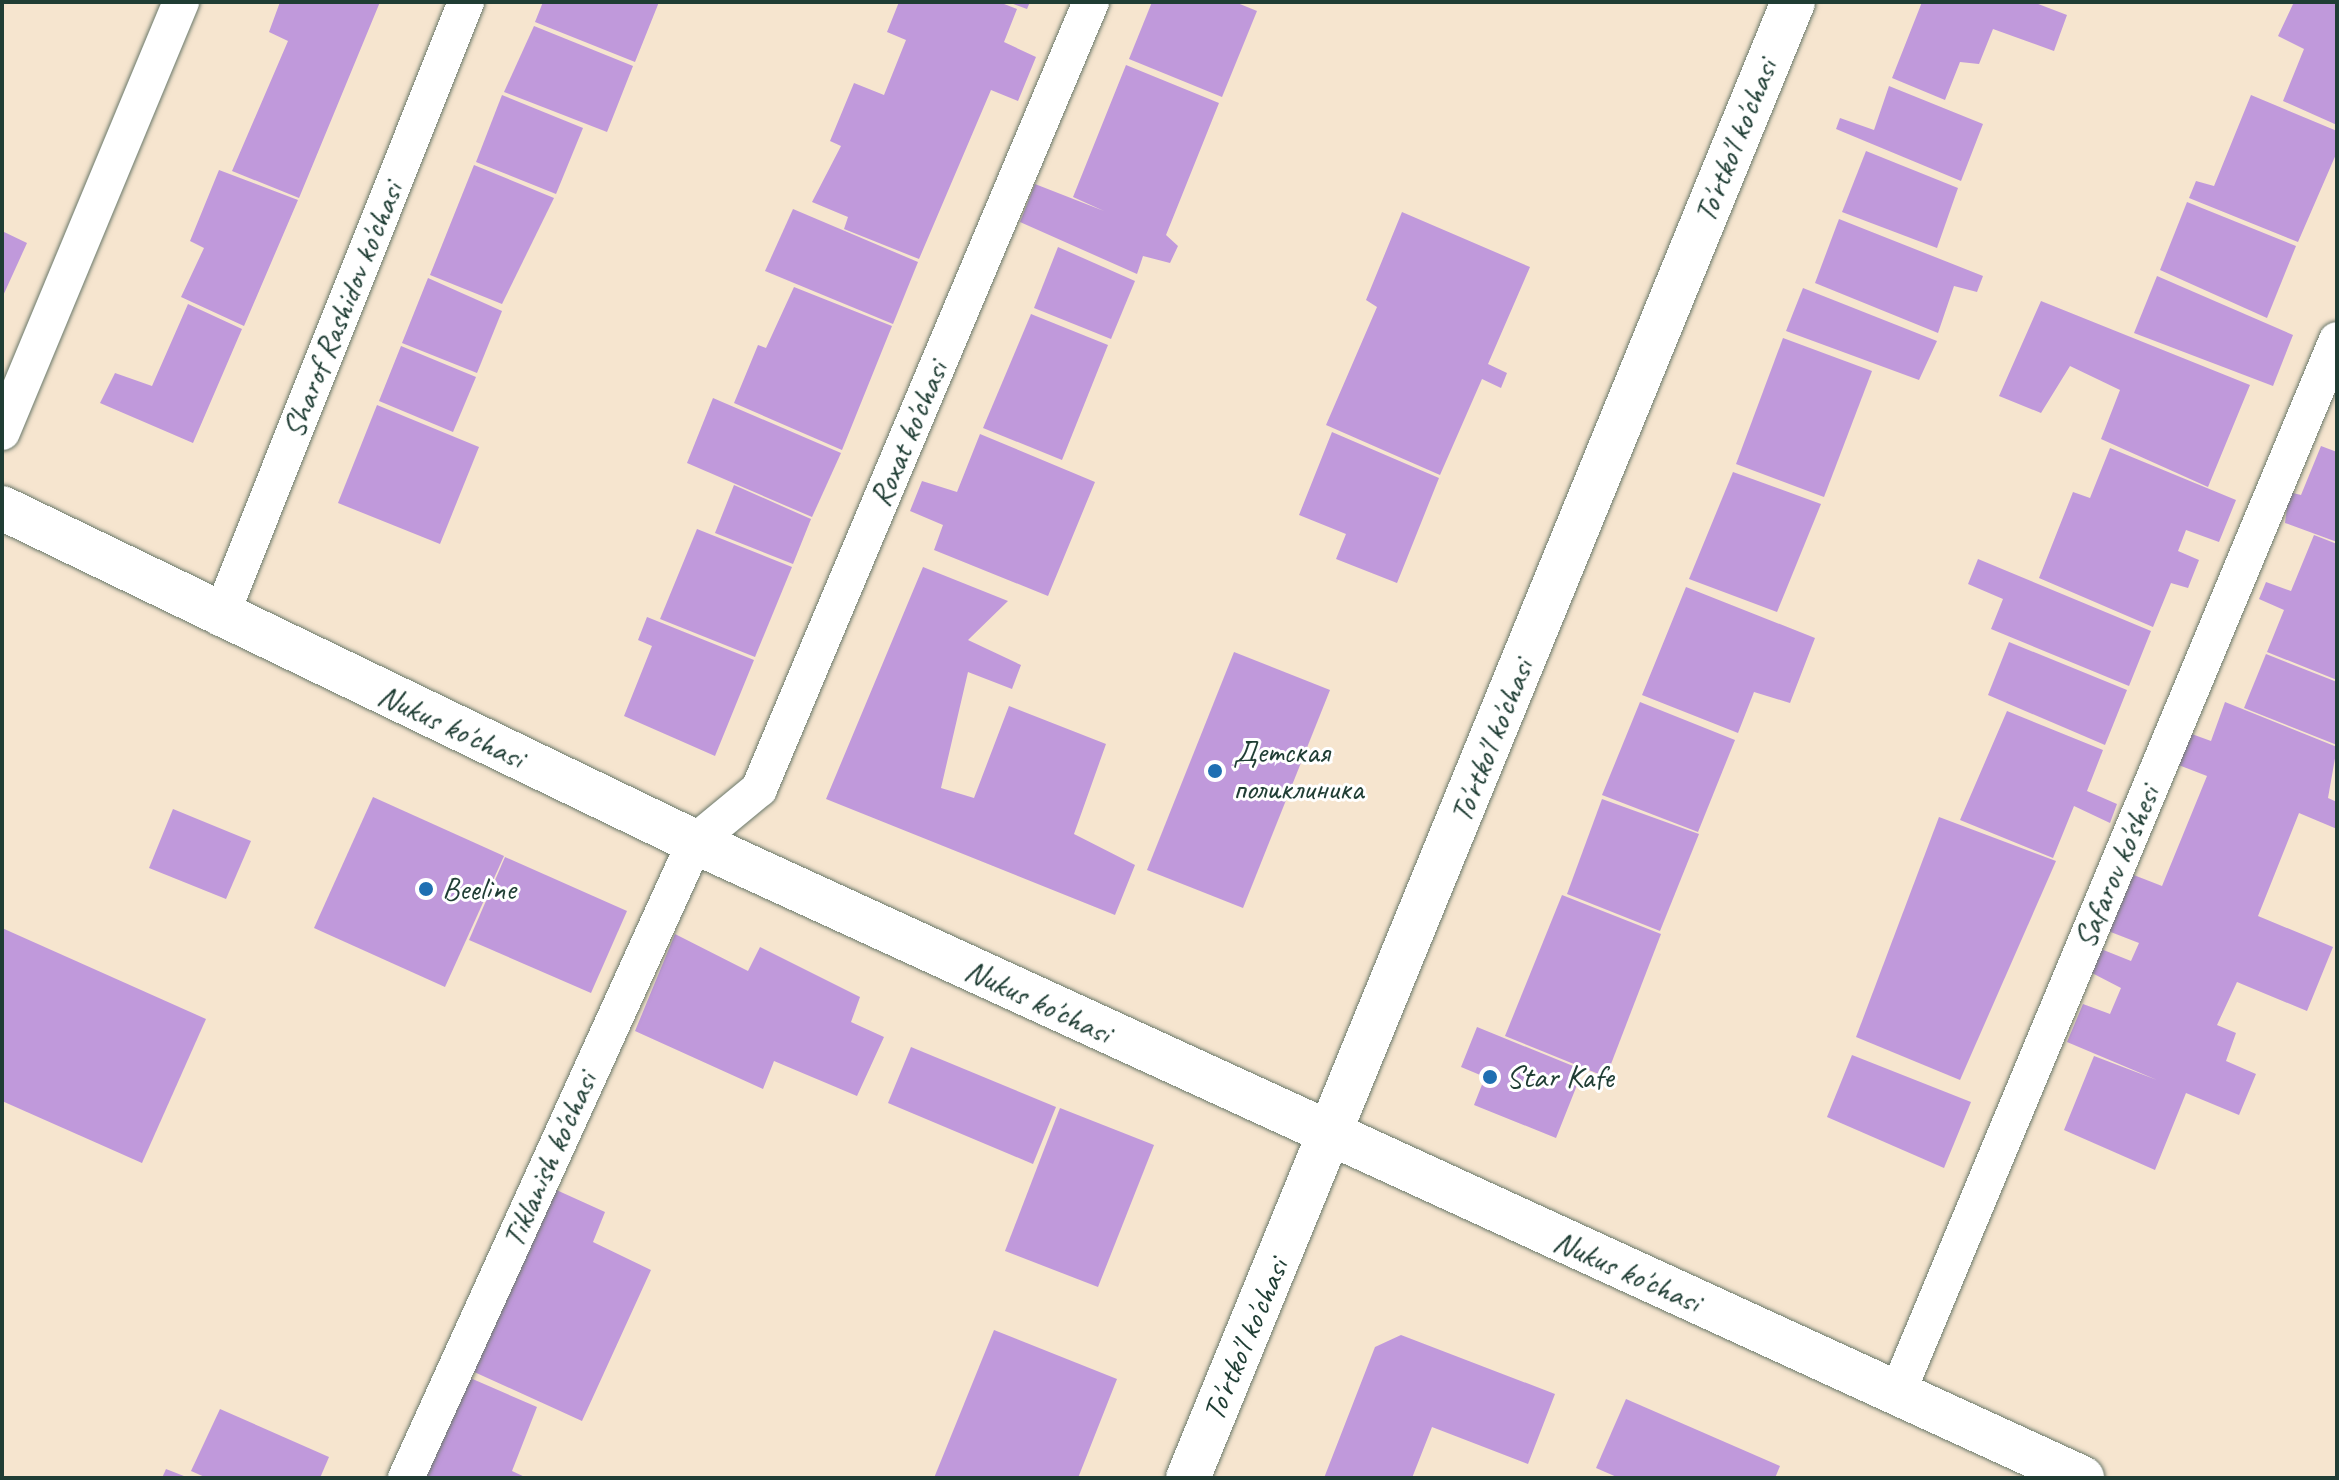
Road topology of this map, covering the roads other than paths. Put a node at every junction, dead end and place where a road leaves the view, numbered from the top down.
1 (181, 2) edge
2 (466, 2) edge
3 (1091, 2) edge
4 (1793, 2) edge
5 (2337, 340) edge
6 (2, 432) edge
7 (2, 508) edge
8 (220, 618) junction
9 (695, 842) junction
10 (1331, 1137) junction
11 (1897, 1394) junction
12 (406, 1478) edge
13 (1188, 1478) edge
14 (2082, 1478) edge

1 - 6 street
2 - 8 street, Sharof Rashidov ko'chasi
3 - 9 street, Roxat ko'chasi
4 - 10 main road, To'rtko'l ko'chasi
5 - 11 street, Safarov ko'shesi
7 - 8 main road, Nukus ko'chasi
8 - 9 main road, Nukus ko'chasi
9 - 10 main road, Nukus ko'chasi
9 - 12 street, Tiklanish ko'chasi
10 - 11 main road, Nukus ko'chasi
10 - 13 main road, To'rtko'l ko'chasi
11 - 14 main road, Nukus ko'chasi

